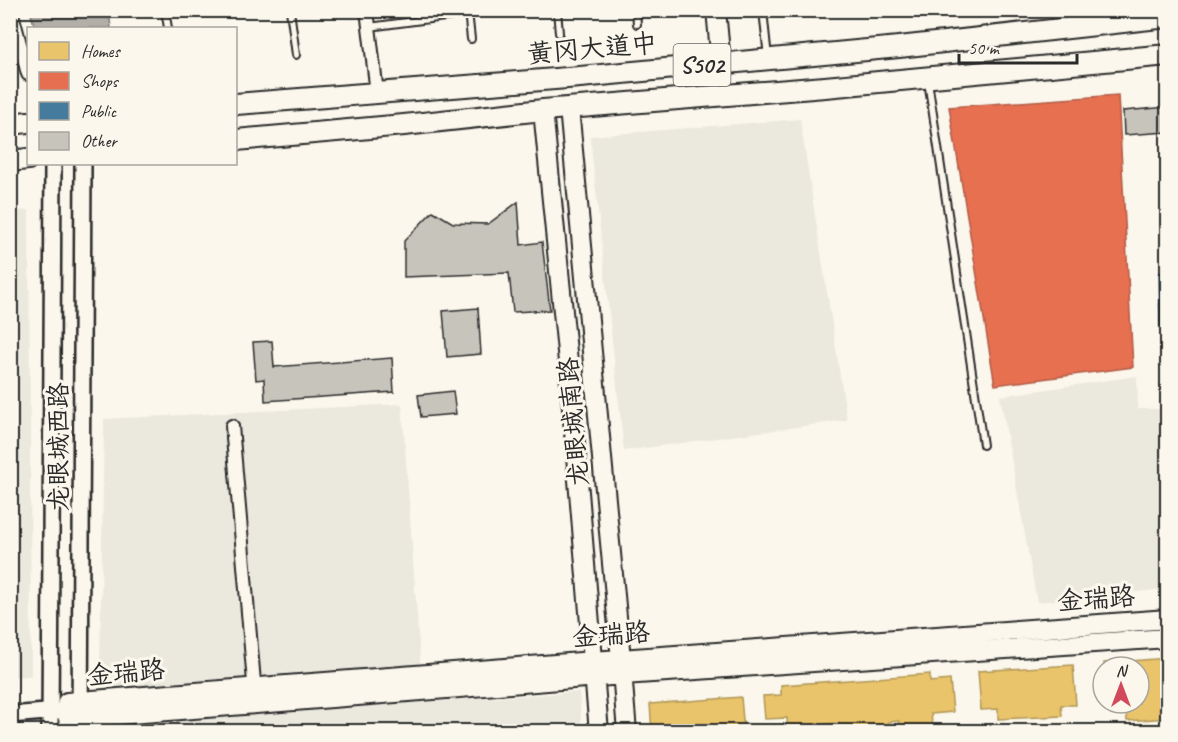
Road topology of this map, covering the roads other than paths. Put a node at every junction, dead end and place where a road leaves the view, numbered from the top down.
1 (11, 10) edge
2 (176, 10) edge
3 (290, 10) edge
4 (367, 10) edge
5 (498, 10) edge
6 (557, 10) edge
7 (636, 10) edge
8 (716, 10) edge
9 (763, 10) edge
10 (165, 11) edge
11 (468, 12) edge
12 (1167, 17) edge
13 (638, 24) dead end
14 (168, 27) edge
15 (369, 27) junction
16 (559, 33) dead end
17 (471, 39) dead end
18 (296, 55) dead end
19 (1167, 55) edge
20 (768, 59) junction
21 (721, 63) junction
22 (27, 70) edge
23 (927, 78) junction
24 (377, 93) junction
25 (334, 97) junction
26 (237, 104) edge
27 (569, 108) junction
28 (543, 110) junction
29 (27, 122) edge
30 (10, 124) edge
31 (337, 131) junction
32 (237, 140) edge
33 (27, 159) edge
34 (10, 161) edge
35 (53, 165) edge
36 (83, 165) edge
37 (232, 426) dead end
38 (983, 445) dead end
39 (1167, 619) edge
40 (1167, 638) edge
41 (622, 667) junction
42 (594, 669) junction
43 (255, 696) junction
44 (67, 711) joint
45 (10, 714) edge
46 (50, 732) edge
47 (80, 732) edge
48 (599, 732) edge
49 (627, 732) edge

1 - 22 street
2 - 10 lane
3 - 18 lane
4 - 15 street
5 - 11 lane
6 - 16 lane
7 - 13 lane
8 - 21 main road
9 - 20 lane
10 - 14 lane
11 - 15 lane
11 - 17 lane
12 - 20 main road, 黄冈大道中 / S502
15 - 24 street
19 - 23 main road, S502
20 - 21 main road, 黄冈大道中 / S502
21 - 24 main road, 黄冈大道中 / S502
23 - 27 main road, S502
23 - 38 lane
24 - 25 main road, 黄冈大道中 / S502
25 - 26 main road, 黄冈大道中 / S502
25 - 31 main road
27 - 28 main road, S502
27 - 41 main road, 龙眼城南路
28 - 31 main road, S502
28 - 42 main road, 龙眼城南路
29 - 30 main road
31 - 32 main road, S502
33 - 34 main road
35 - 46 street, 龙眼城西路
36 - 47 street, 龙眼城西路
37 - 43 street
39 - 41 main road, 金瑞路
40 - 41 main road, 金瑞路
41 - 42 main road, 金瑞路
41 - 49 main road, 龙眼城南路
42 - 43 main road, 金瑞路
42 - 48 main road, 龙眼城南路
43 - 44 main road, 金瑞路
44 - 45 street, 金瑞路

